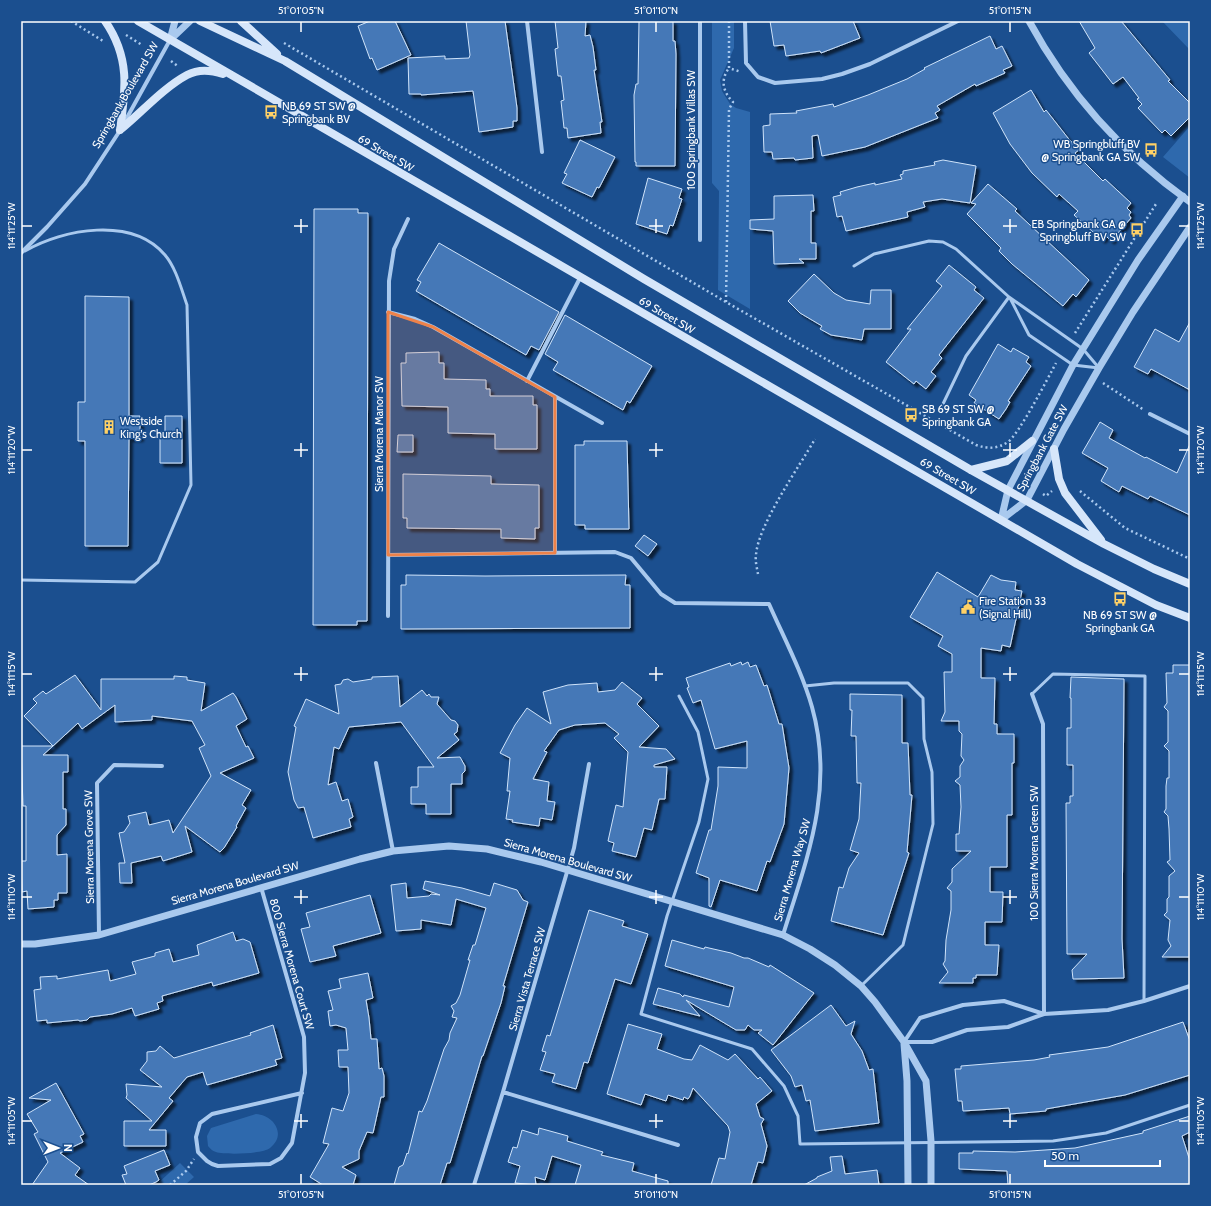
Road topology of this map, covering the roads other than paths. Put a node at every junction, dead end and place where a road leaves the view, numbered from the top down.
1 (104, 21) edge
2 (138, 21) edge
3 (175, 21) edge
4 (190, 21) edge
5 (200, 21) edge
6 (241, 21) edge
7 (527, 21) edge
8 (700, 21) edge
9 (745, 21) edge
10 (958, 21) edge
11 (1029, 21) edge
12 (170, 40) junction
13 (286, 61) junction
14 (233, 77) junction
15 (120, 130) junction
16 (542, 152) dead end
17 (1183, 196) junction
18 (1190, 202) edge
19 (408, 219) dead end
20 (1190, 227) edge
21 (700, 240) dead end
22 (21, 253) edge
23 (854, 266) dead end
24 (580, 278) junction
25 (1009, 297) junction
26 (388, 312) junction
27 (1083, 349) junction
28 (1073, 365) junction
29 (1099, 368) junction
30 (528, 381) junction
31 (555, 397) junction
32 (942, 406) dead end
33 (1150, 414) road end
34 (602, 423) dead end
35 (1190, 434) edge
36 (1032, 441) junction
37 (1054, 448) junction
38 (971, 470) junction
39 (1008, 490) junction
40 (1027, 500) junction
41 (1001, 520) junction
42 (1104, 544) junction
43 (555, 553) junction
44 (388, 555) junction
45 (21, 580) edge
46 (1190, 584) edge
47 (388, 616) dead end
48 (1190, 618) edge
49 (805, 686) junction
50 (1032, 694) joint
51 (679, 696) dead end
52 (376, 763) dead end
53 (589, 764) dead end
54 (162, 766) dead end
55 (393, 851) junction
56 (568, 871) junction
57 (261, 887) junction
58 (672, 901) junction
59 (100, 935) junction
60 (783, 935) junction
61 (21, 944) edge
62 (861, 986) junction
63 (1190, 986) edge
64 (1144, 1001) junction
65 (1044, 1014) junction
66 (904, 1042) junction
67 (503, 1092) junction
68 (302, 1094) junction
69 (1190, 1105) edge
70 (931, 1141) junction
71 (907, 1143) junction
72 (678, 1145) dead end
73 (474, 1185) edge
74 (908, 1185) edge
75 (931, 1185) edge

1 - 15 main road
2 - 12 main road, 69 Street SW
3 - 12 street, Springbank Boulevard SW
4 - 12 street, Springbank Boulevard SW
5 - 13 main road, 69 Street SW
6 - 13 main road
7 - 16 street
8 - 21 street, 100 Springbank Villas SW
9 - 10 street
11 - 17 street
12 - 14 main road, 69 Street SW
12 - 15 street, Springbank Boulevard SW
13 - 38 main road, 69 Street SW
14 - 15 main road
14 - 24 main road, 69 Street SW
15 - 22 street, Springbank Boulevard SW
17 - 18 street
17 - 27 street, Springbank Gate SW
19 - 26 street, Sierra Morena Manor SW
20 - 29 street, Springbank Gate SW
22 - 45 lane
23 - 25 lane
24 - 30 street
24 - 41 main road, 69 Street SW
25 - 27 lane
25 - 28 lane
25 - 32 lane
26 - 30 street
26 - 44 street, Sierra Morena Manor SW
27 - 28 street, Springbank Gate SW
27 - 29 lane
28 - 29 lane
28 - 36 street, Springbank Gate SW
29 - 37 street, Springbank Gate SW
30 - 31 street
31 - 34 street
31 - 43 street
33 - 35 street
36 - 38 main road
36 - 39 street, Springbank Gate SW
37 - 40 street, Springbank Gate SW
37 - 42 main road
38 - 39 main road, 69 Street SW
39 - 40 main road, 69 Street SW
39 - 41 street, Springbank Gate SW
40 - 41 street, Springbank Gate SW
40 - 42 main road, 69 Street SW
41 - 48 main road, 69 Street SW
42 - 46 main road, 69 Street SW
43 - 44 street
43 - 49 street, Sierra Morena Way SW
44 - 47 street, Sierra Morena Manor SW
49 - 60 street, Sierra Morena Way SW
49 - 62 lane
50 - 64 lane
50 - 65 street, 100 Sierra Morena Green SW
51 - 58 lane
52 - 55 street
53 - 56 street, Sierra Vista Terrace SW
54 - 59 street, Sierra Morena Grove SW
55 - 56 street, Sierra Morena Boulevard SW
55 - 57 street, Sierra Morena Boulevard SW
56 - 58 street, Sierra Morena Boulevard SW
56 - 67 street, Sierra Vista Terrace SW
57 - 59 street, Sierra Morena Boulevard SW
57 - 68 street, 800 Sierra Morena Court SW
58 - 60 street, Sierra Morena Boulevard SW
58 - 71 lane
59 - 61 street, Sierra Morena Boulevard SW
60 - 62 street, Sierra Morena Boulevard SW
62 - 66 street, Sierra Morena Boulevard SW
63 - 64 street
64 - 65 street
65 - 66 street
65 - 66 street
66 - 70 street, Sierra Morena Boulevard SW
66 - 71 street
67 - 72 street
67 - 73 street, Sierra Vista Terrace SW
68 - 68 street, 800 Sierra Morena Court SW
69 - 70 lane
70 - 71 lane
70 - 75 street, Sierra Morena Boulevard SW
71 - 74 street

